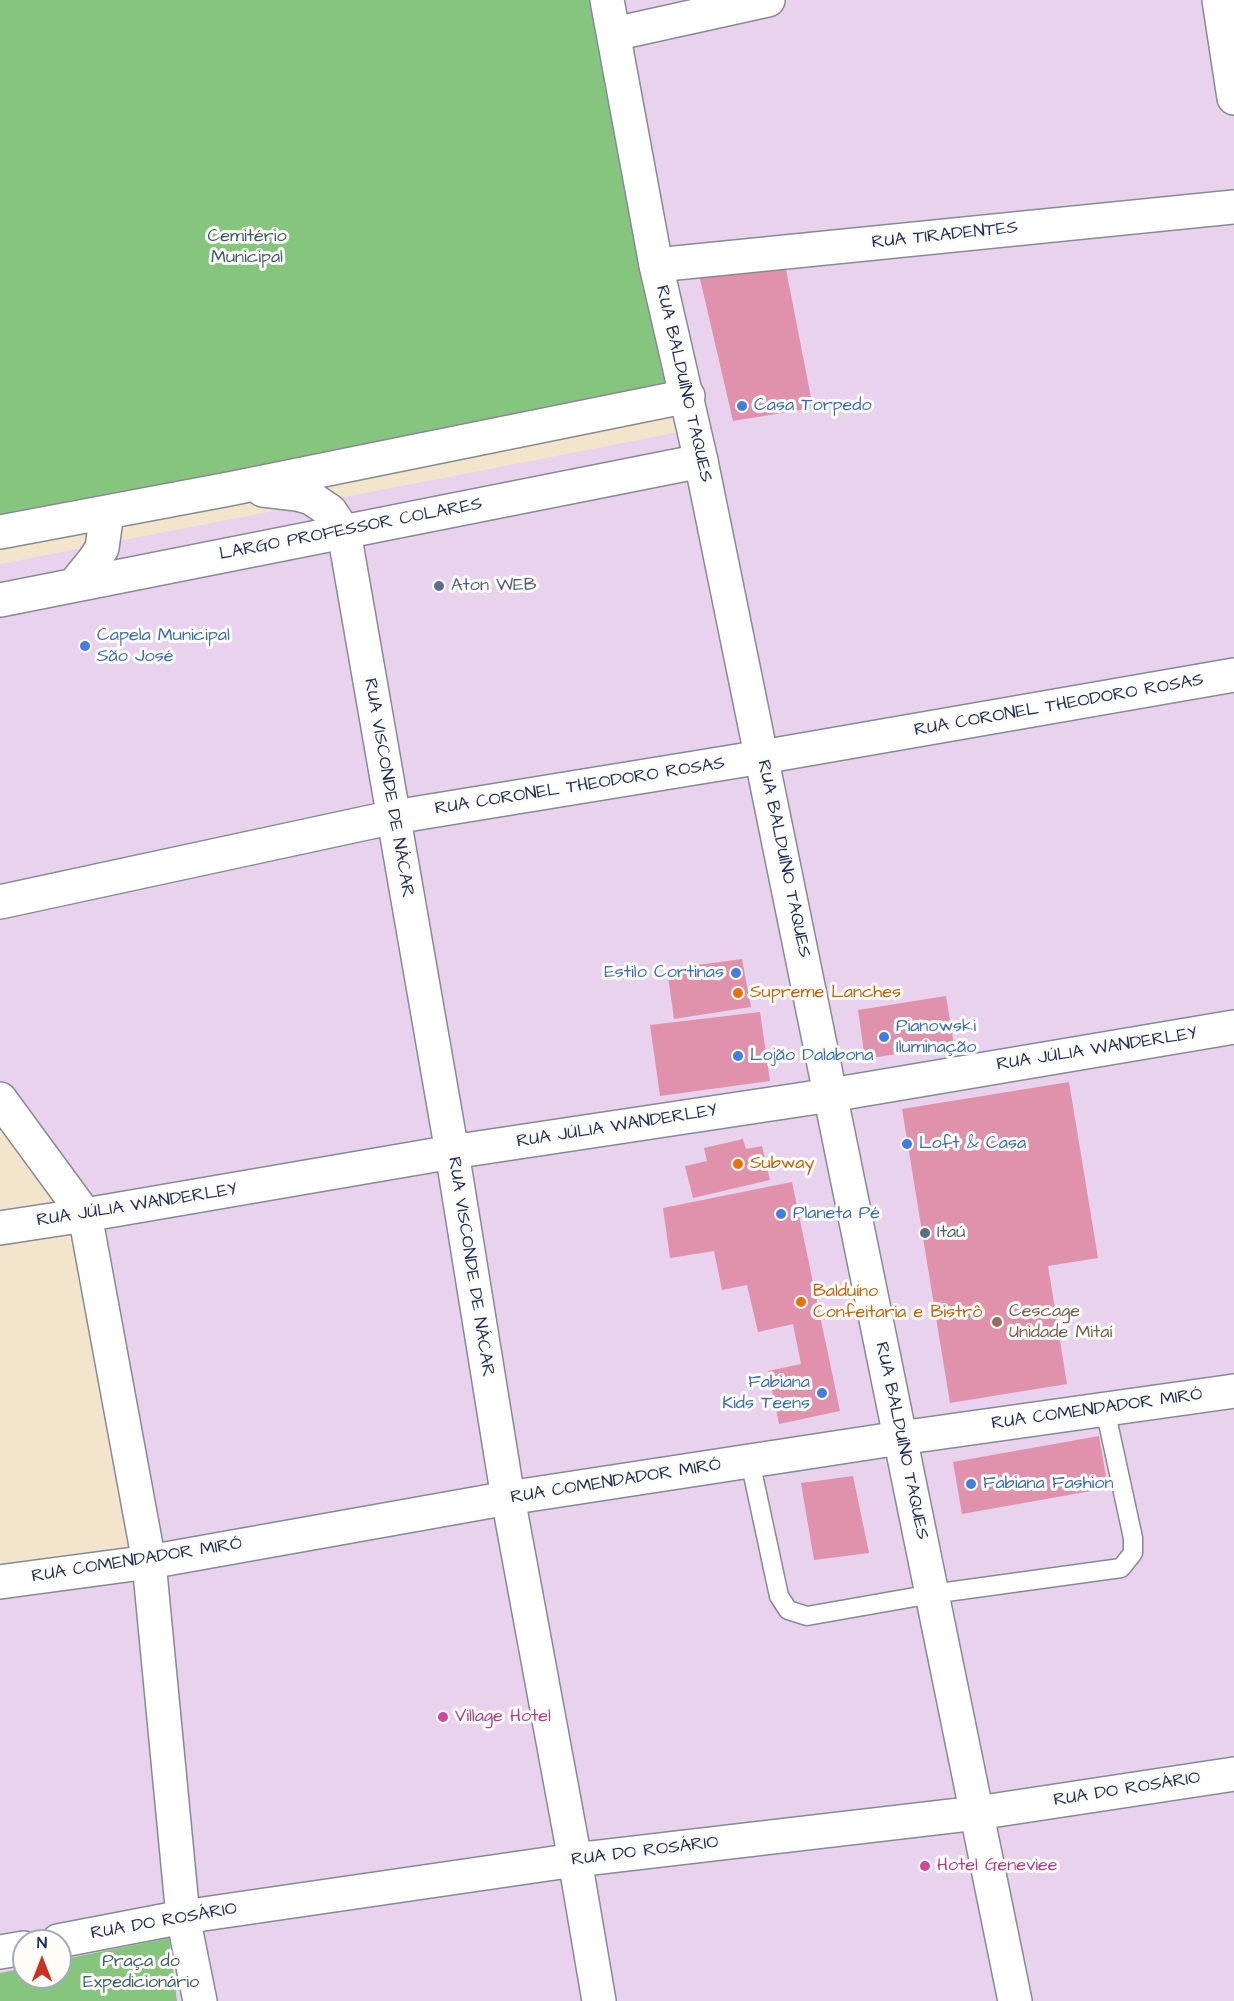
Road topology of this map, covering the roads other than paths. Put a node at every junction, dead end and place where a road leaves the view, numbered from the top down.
1 (607, 0) edge
2 (768, 0) edge
3 (1219, 0) edge
4 (614, 34) junction
5 (1234, 98) edge
6 (1234, 207) edge
7 (656, 265) junction
8 (688, 396) junction
9 (701, 461) junction
10 (229, 489) junction
11 (107, 512) junction
12 (0, 532) edge
13 (344, 532) junction
14 (74, 585) junction
15 (0, 600) edge
16 (1234, 675) edge
17 (762, 757) junction
18 (394, 817) junction
19 (0, 902) edge
20 (1234, 1027) edge
21 (831, 1095) junction
22 (0, 1099) edge
23 (452, 1152) junction
24 (85, 1215) junction
25 (0, 1228) edge
26 (1234, 1391) edge
27 (1106, 1409) junction
28 (900, 1438) junction
29 (750, 1461) junction
30 (508, 1498) junction
31 (149, 1562) junction
32 (0, 1582) edge
33 (932, 1594) junction
34 (1234, 1774) edge
35 (977, 1813) junction
36 (575, 1860) junction
37 (183, 1917) junction
38 (72, 1938) edge
39 (200, 2001) edge
40 (599, 2001) edge
41 (1015, 2001) edge

1 - 4 main road, RUA BALDUÍNO TAQUES
2 - 4 main road
3 - 5 main road
4 - 7 main road, RUA BALDUÍNO TAQUES
6 - 7 main road, RUA TIRADENTES
7 - 8 main road, RUA BALDUÍNO TAQUES
8 - 9 main road, RUA BALDUÍNO TAQUES
8 - 10 main road
9 - 13 main road, LARGO PROFESSOR COLARES
9 - 17 main road, RUA BALDUÍNO TAQUES
10 - 11 main road
10 - 13 main road
11 - 12 main road
11 - 14 main road
13 - 14 main road, LARGO PROFESSOR COLARES
13 - 18 main road, RUA VISCONDE DE NÁCAR
14 - 15 main road, LARGO PROFESSOR COLARES
16 - 17 main road, RUA CORONEL THEODORO ROSAS
17 - 18 main road, RUA CORONEL THEODORO ROSAS
17 - 21 main road, RUA BALDUÍNO TAQUES
18 - 19 main road, RUA CORONEL THEODORO ROSAS
18 - 23 main road, RUA VISCONDE DE NÁCAR
20 - 21 main road, RUA JÚLIA WANDERLEY
21 - 23 main road, RUA JÚLIA WANDERLEY
21 - 28 main road, RUA BALDUÍNO TAQUES
22 - 24 main road
23 - 24 main road, RUA JÚLIA WANDERLEY
23 - 30 main road, RUA VISCONDE DE NÁCAR
24 - 25 main road, RUA JÚLIA WANDERLEY
24 - 31 main road
26 - 27 main road, RUA COMENDADOR MIRÓ
27 - 28 main road, RUA COMENDADOR MIRÓ
27 - 33 lane
28 - 29 main road, RUA COMENDADOR MIRÓ
28 - 33 main road, RUA BALDUÍNO TAQUES
29 - 30 main road, RUA COMENDADOR MIRÓ
29 - 33 lane
30 - 31 main road, RUA COMENDADOR MIRÓ
30 - 36 main road, RUA VISCONDE DE NÁCAR
31 - 32 main road, RUA COMENDADOR MIRÓ
31 - 37 main road
33 - 35 main road, RUA BALDUÍNO TAQUES
34 - 35 main road, RUA DO ROSÁRIO
35 - 36 main road, RUA DO ROSÁRIO
35 - 41 main road, RUA BALDUÍNO TAQUES
36 - 37 main road, RUA DO ROSÁRIO
36 - 40 main road, RUA VISCONDE DE NÁCAR
37 - 38 main road, RUA DO ROSÁRIO
37 - 39 main road

